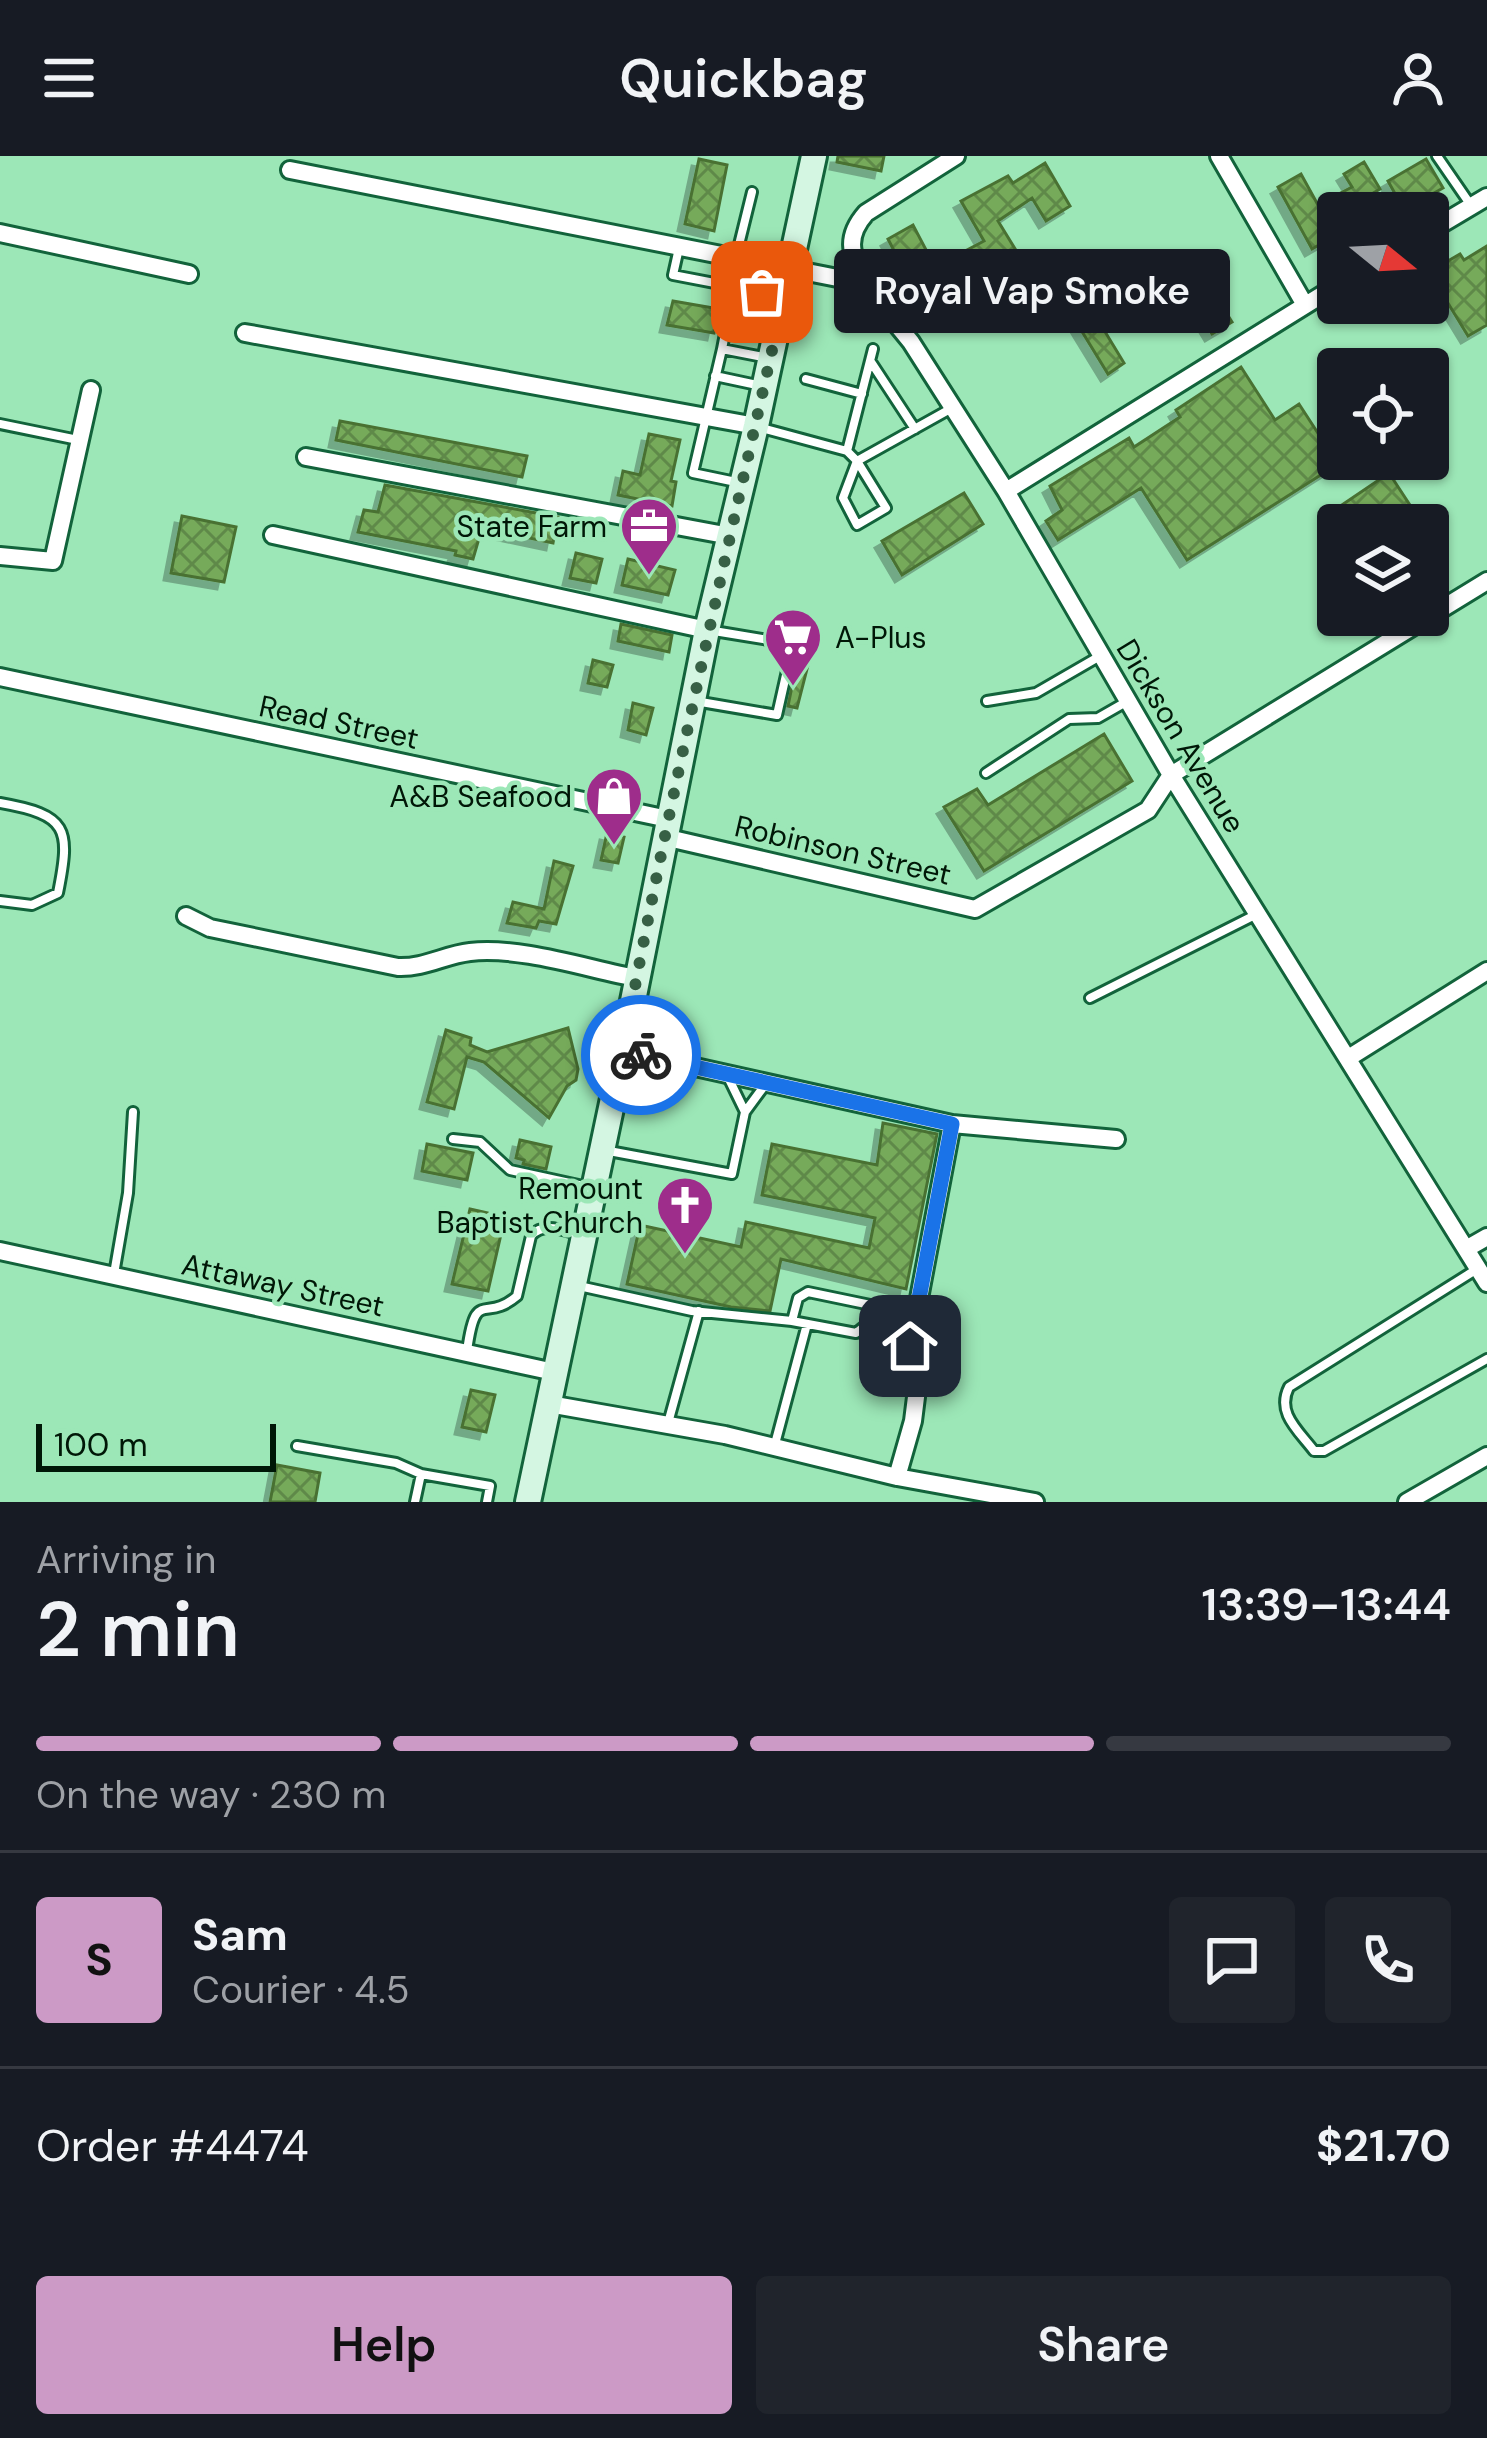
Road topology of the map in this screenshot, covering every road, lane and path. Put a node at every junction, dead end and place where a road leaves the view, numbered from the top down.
1 (814, 156) edge
2 (956, 156) edge
3 (1219, 156) edge
4 (1437, 156) edge
5 (290, 170) dead end
6 (752, 192) dead end
7 (1479, 201) edge
8 (1449, 219) edge
9 (0, 233) edge
10 (679, 248) junction
11 (736, 259) junction
12 (790, 269) junction
13 (189, 274) dead end
14 (863, 283) junction
15 (784, 297) junction
16 (1317, 298) edge
17 (1305, 305) junction
18 (728, 318) dead end
19 (245, 333) dead end
20 (722, 349) junction
21 (873, 349) dead end
22 (771, 358) junction
23 (871, 361) junction
24 (715, 376) junction
25 (806, 379) dead end
26 (765, 386) junction
27 (91, 390) dead end
28 (862, 394) junction
29 (952, 408) junction
30 (706, 417) junction
31 (0, 424) edge
32 (756, 426) junction
33 (915, 429) junction
34 (79, 441) junction
35 (847, 451) junction
36 (306, 457) dead end
37 (857, 461) junction
38 (742, 483) junction
39 (1006, 491) junction
40 (273, 535) dead end
41 (730, 536) junction
42 (0, 556) edge
43 (1487, 581) edge
44 (707, 630) junction
45 (1101, 655) junction
46 (0, 676) edge
47 (692, 701) junction
48 (987, 701) dead end
49 (1127, 701) junction
50 (986, 773) dead end
51 (1171, 775) junction
52 (0, 803) edge
53 (666, 828) junction
54 (0, 901) edge
55 (1258, 914) junction
56 (186, 916) dead end
57 (1487, 971) edge
58 (636, 979) junction
59 (1090, 998) dead end
60 (623, 1051) junction
61 (1350, 1057) junction
62 (726, 1074) junction
63 (766, 1083) junction
64 (134, 1112) dead end
65 (745, 1112) junction
66 (952, 1124) junction
67 (453, 1139) dead end
68 (1116, 1139) dead end
69 (602, 1150) junction
70 (594, 1188) junction
71 (584, 1235) junction
72 (1487, 1237) edge
73 (1466, 1250) junction
74 (0, 1251) edge
75 (114, 1276) junction
76 (1482, 1276) edge
77 (572, 1285) junction
78 (887, 1308) junction
79 (699, 1311) junction
80 (916, 1311) junction
81 (792, 1322) junction
82 (808, 1324) junction
83 (467, 1353) junction
84 (1487, 1359) edge
85 (554, 1372) junction
86 (549, 1404) junction
87 (668, 1425) junction
88 (297, 1446) dead end
89 (774, 1447) junction
90 (1487, 1456) edge
91 (421, 1474) junction
92 (897, 1477) junction
93 (416, 1502) edge
94 (487, 1502) edge
95 (528, 1502) edge
96 (1035, 1502) edge
97 (1407, 1502) edge

1 - 12 main road
2 - 14 street
3 - 17 street
4 - 7 lane
5 - 10 street
6 - 11 lane
7 - 8 street
9 - 13 street
10 - 11 street
10 - 15 lane
11 - 12 street
12 - 14 street
12 - 15 main road
14 - 29 street, Dickson Avenue
15 - 22 main road
16 - 17 street
17 - 39 street
18 - 20 lane
19 - 30 street
20 - 22 lane
20 - 24 lane
21 - 23 lane
22 - 26 main road
23 - 28 lane
23 - 33 lane
24 - 26 lane
24 - 30 lane
25 - 28 lane
26 - 32 main road
27 - 34 street
28 - 35 lane
29 - 33 lane
29 - 39 street, Dickson Avenue
30 - 32 street
30 - 38 lane
31 - 34 lane
32 - 35 lane
32 - 38 main road
33 - 37 lane
34 - 42 street
35 - 37 lane
36 - 41 street
37 - 37 lane
38 - 41 main road
39 - 45 street, Dickson Avenue
40 - 44 street
41 - 44 main road
43 - 51 street, Robinson Street
44 - 47 main road
44 - 47 lane
45 - 48 lane
45 - 49 street, Dickson Avenue
46 - 53 street, Read Street
47 - 53 main road
49 - 50 lane
49 - 51 street, Dickson Avenue
51 - 53 street, Robinson Street
51 - 55 street, Dickson Avenue
52 - 54 lane
53 - 58 main road
55 - 59 lane
55 - 61 street, Dickson Avenue
56 - 58 street
57 - 61 street
58 - 60 main road
60 - 62 street
60 - 69 main road
61 - 73 street, Dickson Avenue
62 - 63 street
62 - 65 lane
63 - 65 lane
63 - 66 street
64 - 75 lane
65 - 69 lane
66 - 68 street
66 - 80 street
67 - 70 lane
69 - 70 main road
70 - 71 main road
71 - 77 main road
71 - 83 lane
72 - 73 street
73 - 76 street, Dickson Avenue
74 - 75 street, Attaway Street
75 - 83 street, Attaway Street
76 - 84 lane
77 - 79 lane
77 - 85 main road
78 - 80 lane
78 - 81 lane
78 - 82 lane
79 - 81 lane
79 - 87 lane
80 - 92 street
81 - 82 lane
82 - 89 lane
83 - 85 street, Attaway Street
85 - 86 main road
86 - 87 street
86 - 95 main road
87 - 89 street
88 - 91 lane
89 - 92 street
90 - 97 street
91 - 93 lane
91 - 94 lane
92 - 96 street

